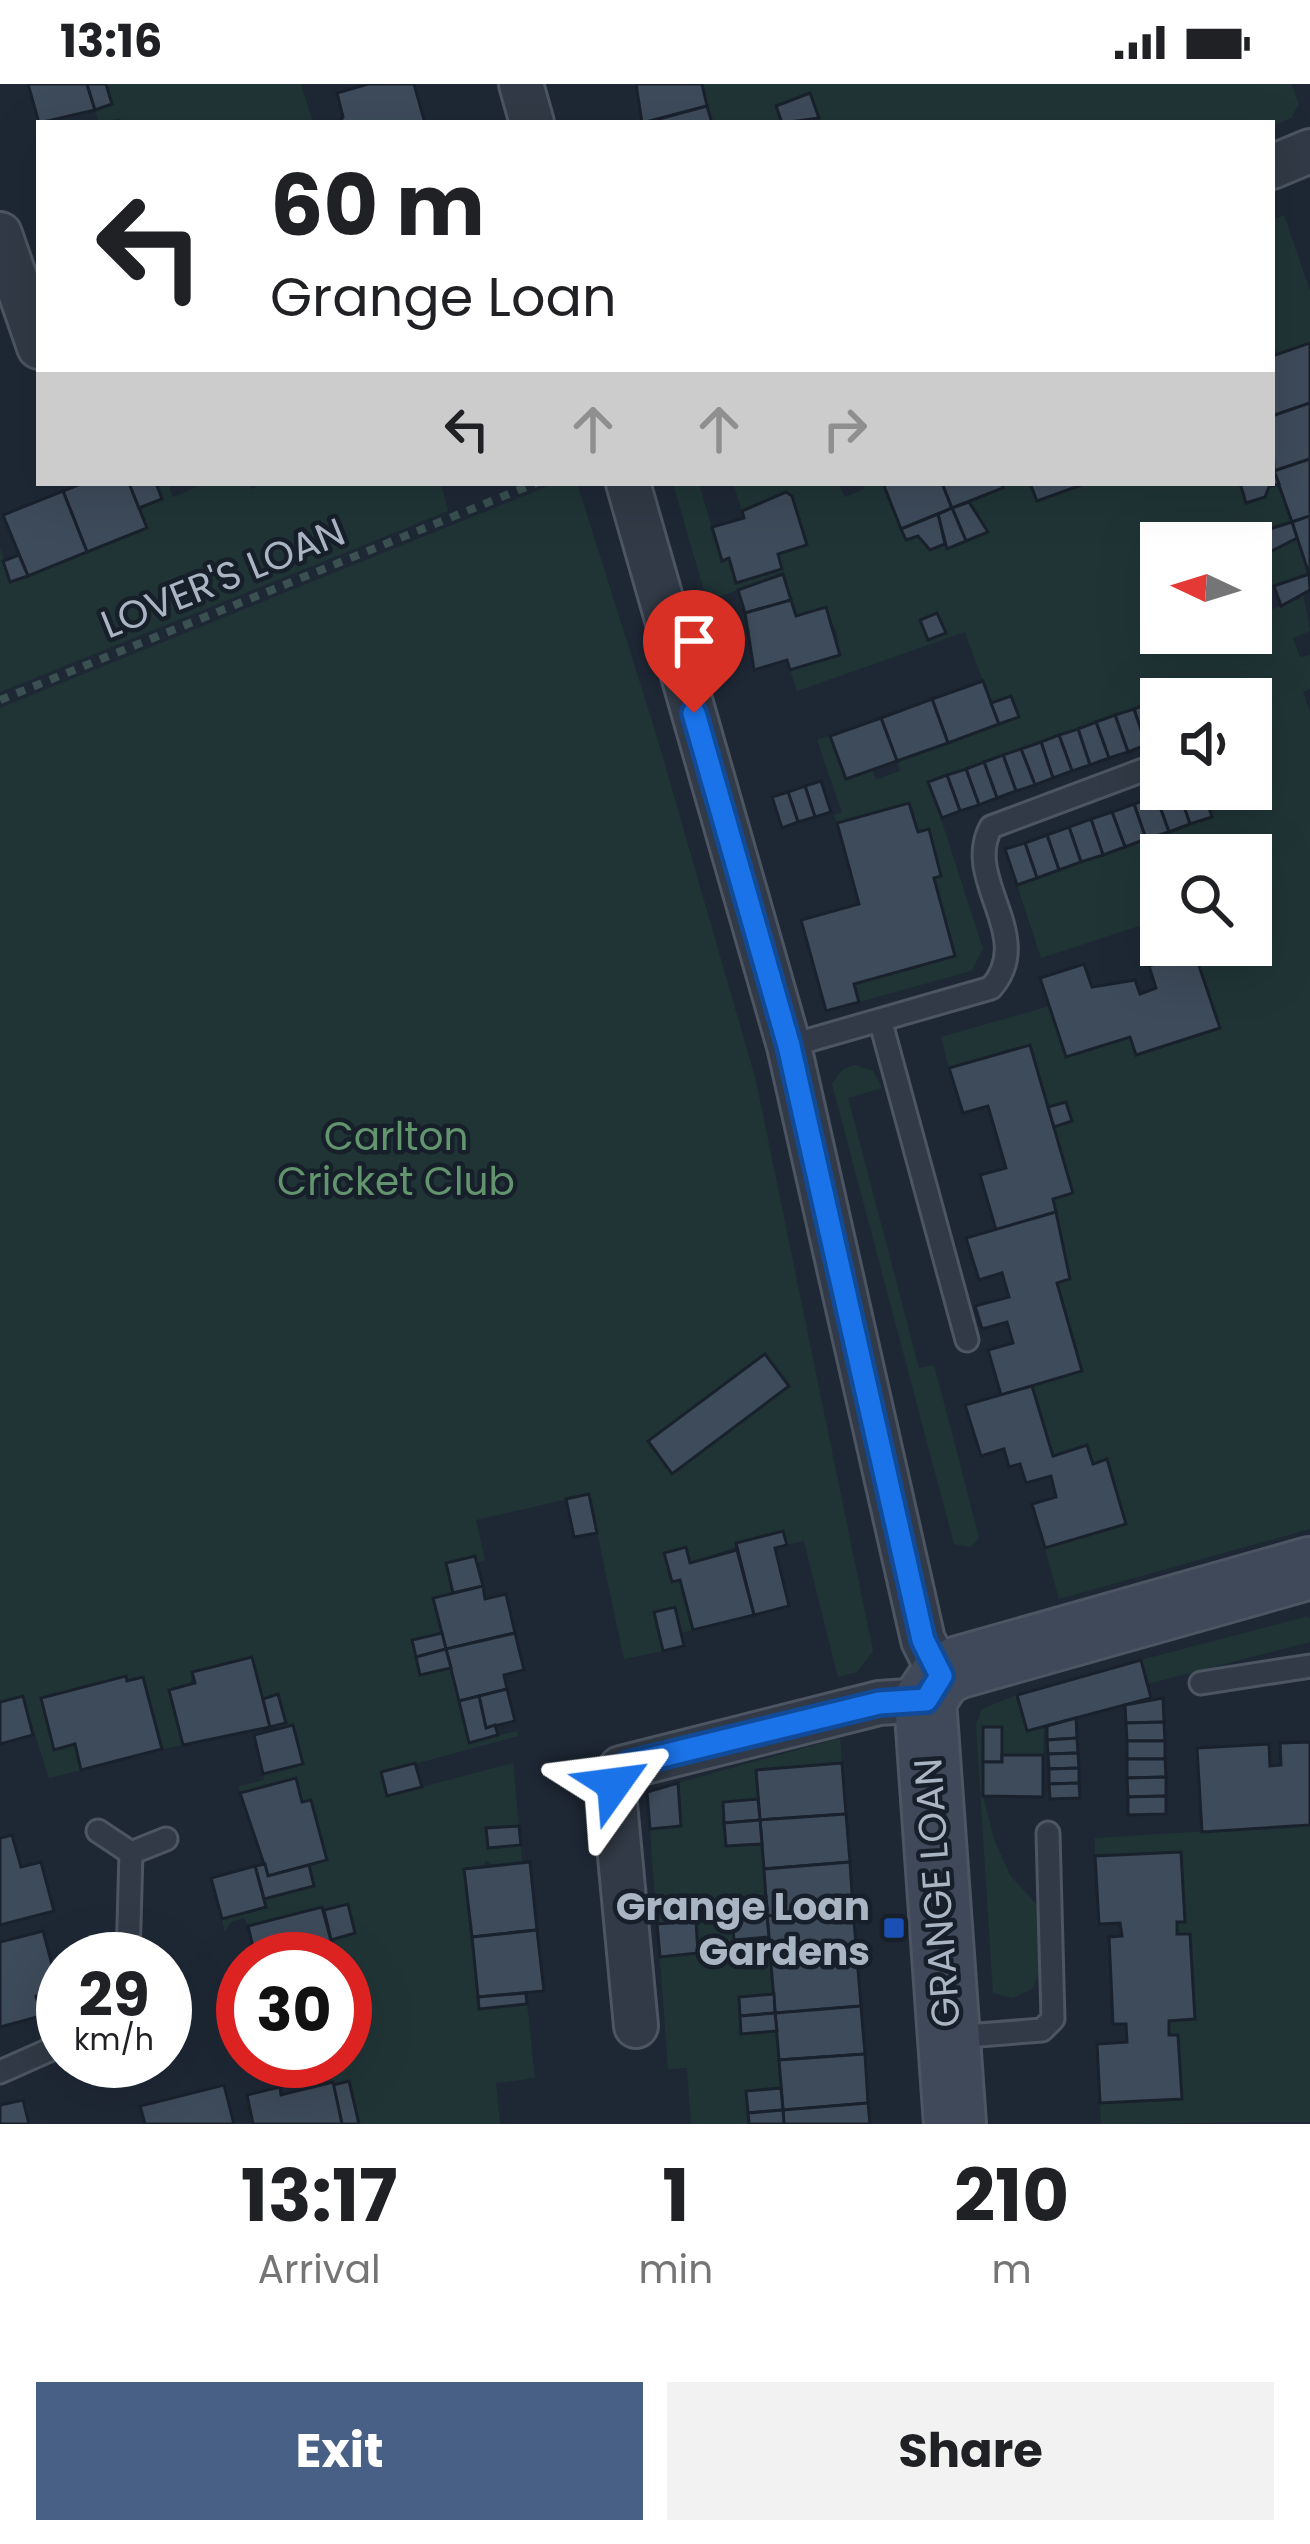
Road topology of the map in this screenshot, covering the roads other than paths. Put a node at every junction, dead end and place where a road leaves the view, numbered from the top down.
1 (521, 84) edge
2 (531, 120) edge
3 (1310, 152) edge
4 (1275, 166) edge
5 (0, 234) edge
6 (36, 338) edge
7 (629, 486) edge
8 (1140, 771) edge
9 (881, 1022) junction
10 (789, 1046) junction
11 (967, 1340) dead end
12 (1310, 1568) edge
13 (1310, 1666) edge
14 (1201, 1683) dead end
15 (933, 1688) junction
16 (98, 1831) dead end
17 (1048, 1833) dead end
18 (166, 1839) dead end
19 (131, 1853) junction
20 (129, 1932) edge
21 (637, 2026) dead end
22 (948, 2038) junction
23 (36, 2056) edge
24 (0, 2072) edge
25 (955, 2124) edge

1 - 2 street
3 - 4 street
5 - 6 street
7 - 10 street, GRANGE LOAN
8 - 9 lane
9 - 10 lane
9 - 11 lane
10 - 15 street, GRANGE LOAN
12 - 15 street
13 - 14 lane
15 - 21 street
15 - 22 street, GRANGE LOAN
16 - 19 lane
17 - 22 lane
18 - 19 lane
19 - 20 lane
22 - 25 street, GRANGE LOAN
23 - 24 lane

